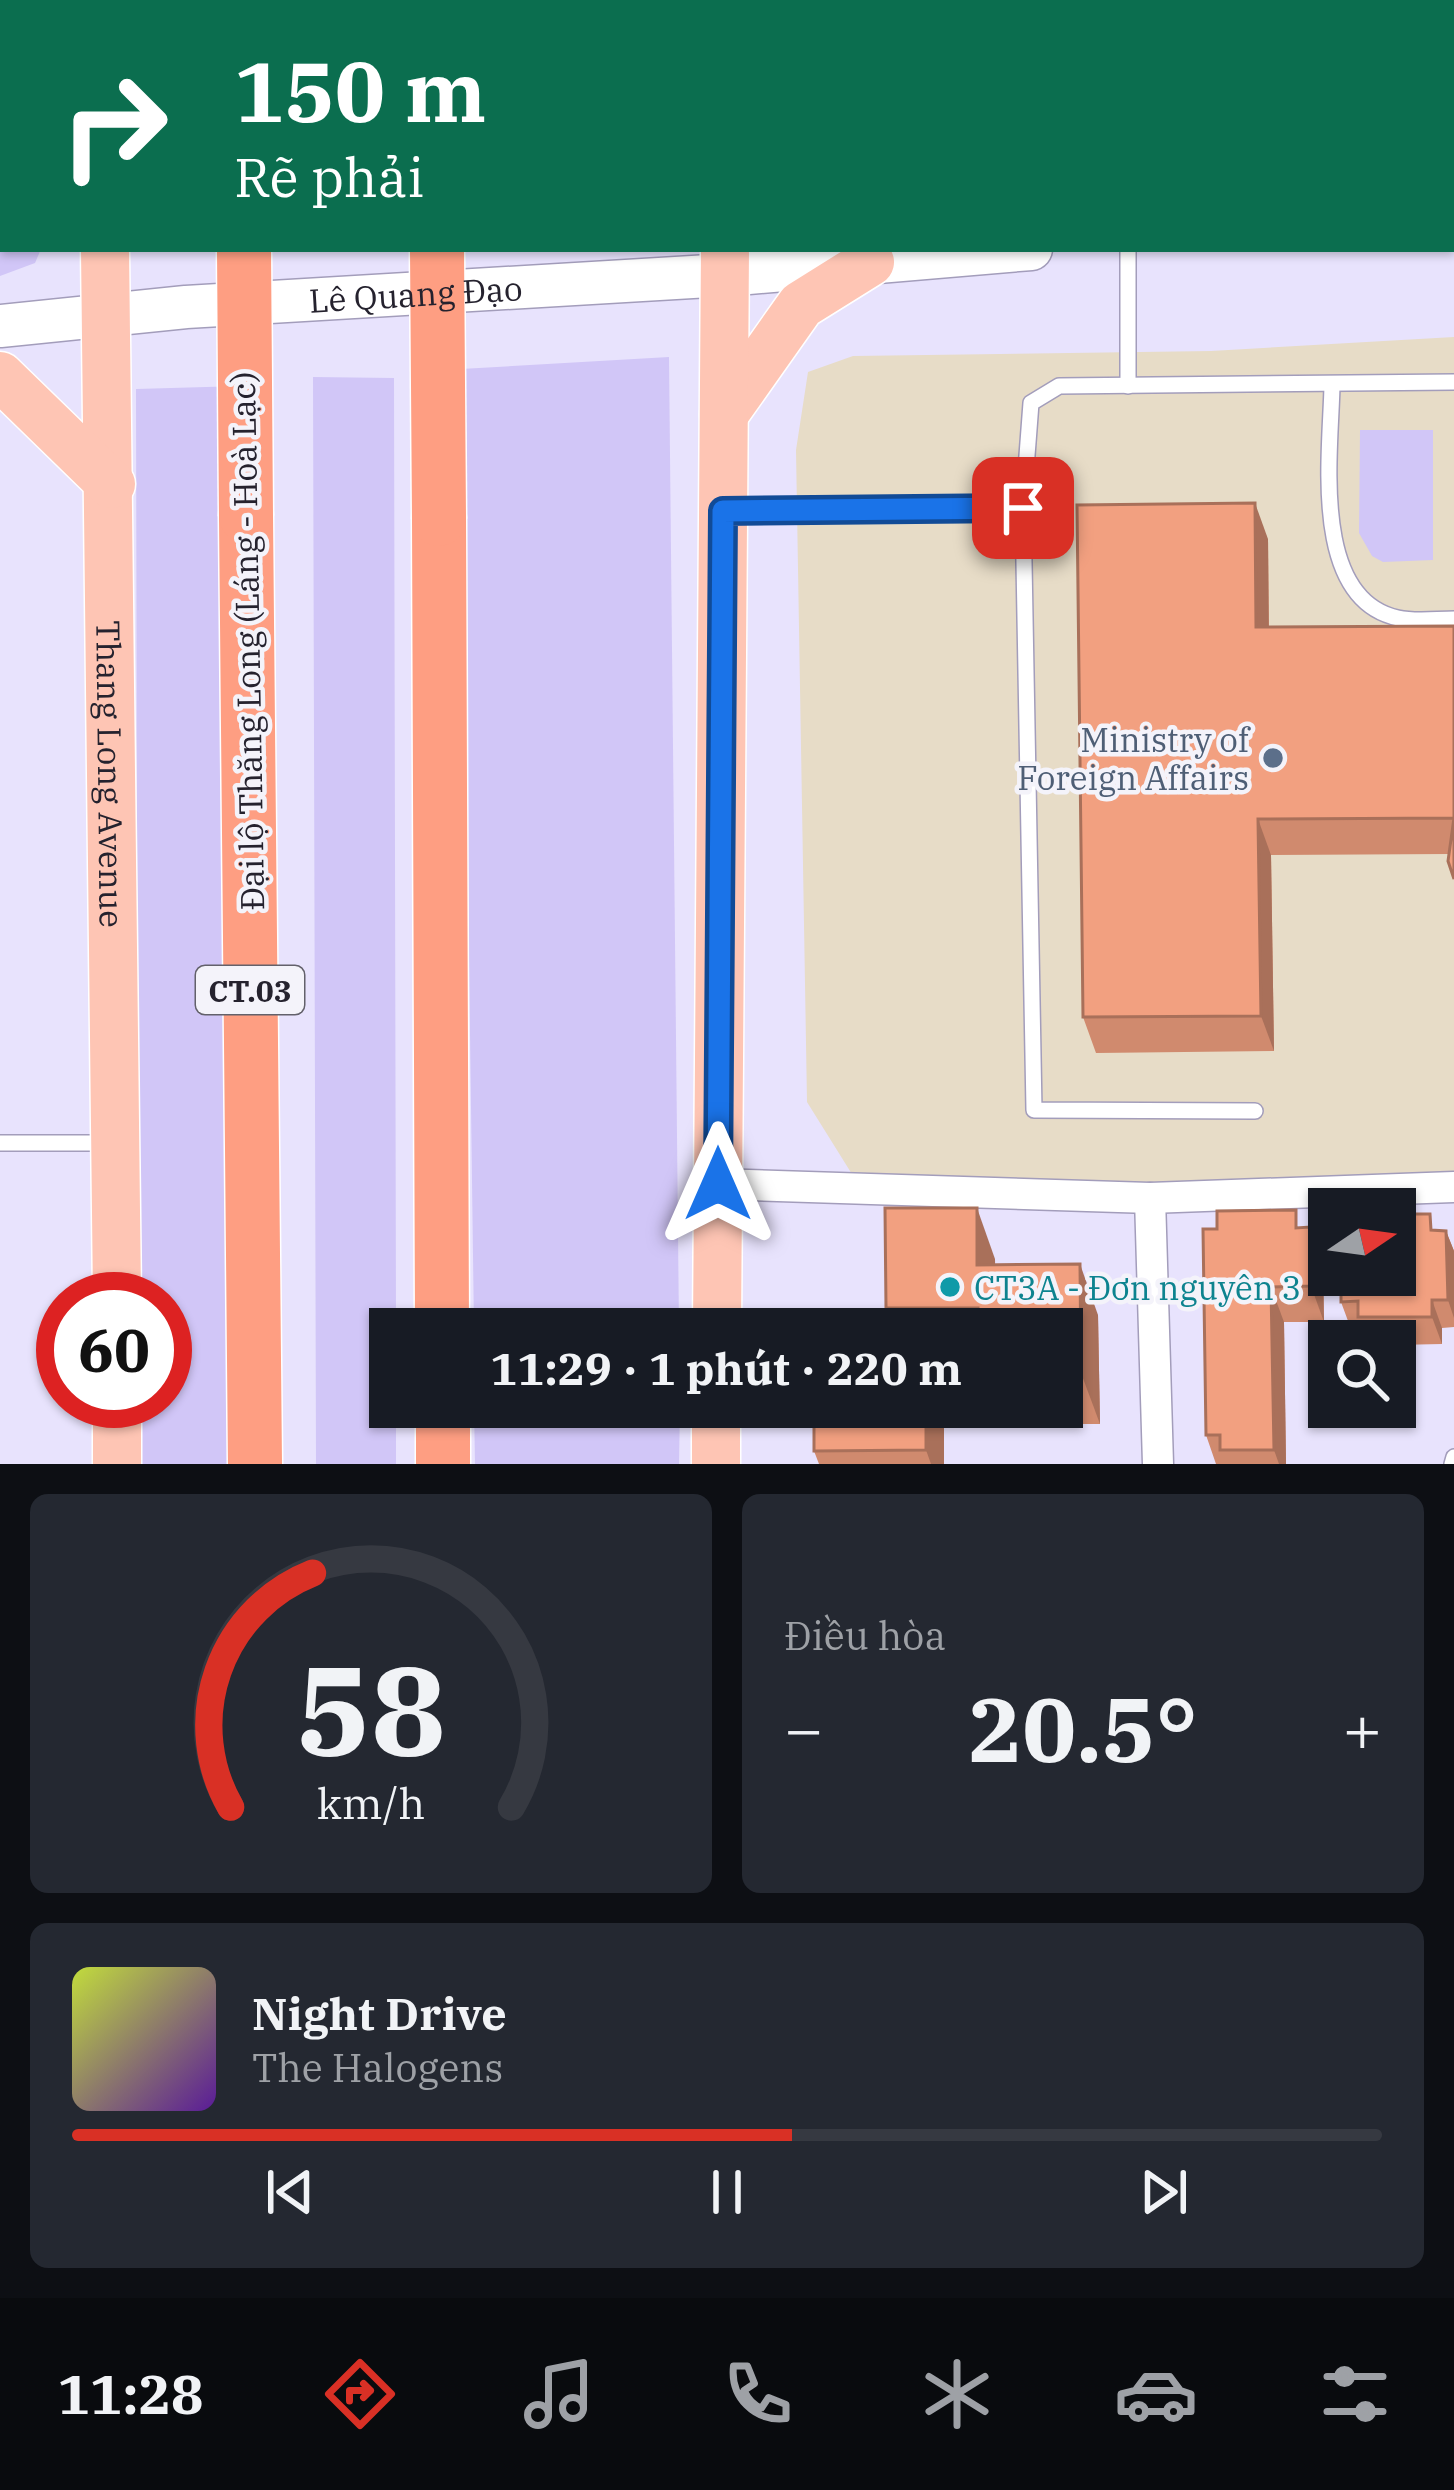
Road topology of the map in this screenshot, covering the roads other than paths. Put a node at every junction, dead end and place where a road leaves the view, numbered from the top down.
1 (105, 252) edge
2 (244, 252) edge
3 (437, 252) edge
4 (994, 252) edge
5 (1128, 252) edge
6 (726, 262) edge
7 (869, 262) junction
8 (106, 315) junction
9 (0, 326) edge
10 (0, 376) edge
11 (1454, 382) edge
12 (1332, 385) junction
13 (1129, 386) junction
14 (724, 414) junction
15 (110, 484) junction
16 (1023, 508) junction
17 (723, 511) junction
18 (1454, 619) edge
19 (1255, 1111) dead end
20 (0, 1143) edge
21 (116, 1144) junction
22 (718, 1184) junction
23 (1454, 1187) edge
24 (1150, 1198) junction
25 (117, 1272) edge
26 (442, 1308) edge
27 (717, 1308) edge
28 (117, 1428) edge
29 (443, 1428) edge
30 (716, 1428) edge
31 (117, 1464) edge
32 (255, 1464) edge
33 (443, 1464) edge
34 (716, 1464) edge
35 (1158, 1464) edge

1 - 8 main road, Thang Long Avenue
2 - 32 highway, Đại lộ Thăng Long (Láng - Hoà Lạc) / CT.03, bridge
3 - 26 highway, bridge
4 - 7 main road, Lê Quang Đạo
5 - 13 lane
6 - 7 main road, Lê Quang Đạo
6 - 8 main road, Lê Quang Đạo
6 - 14 main road
7 - 14 main road
8 - 9 main road, Lê Quang Đạo
8 - 15 main road, Thang Long Avenue
10 - 15 main road
11 - 12 lane
12 - 13 lane
12 - 18 lane
13 - 16 lane
14 - 17 main road
15 - 21 main road, Thang Long Avenue
16 - 17 lane
16 - 19 lane
17 - 22 main road
20 - 21 lane
21 - 25 main road, Thang Long Avenue
22 - 24 street
22 - 27 main road
23 - 24 street
24 - 35 street
28 - 31 main road
29 - 33 highway
30 - 34 main road

